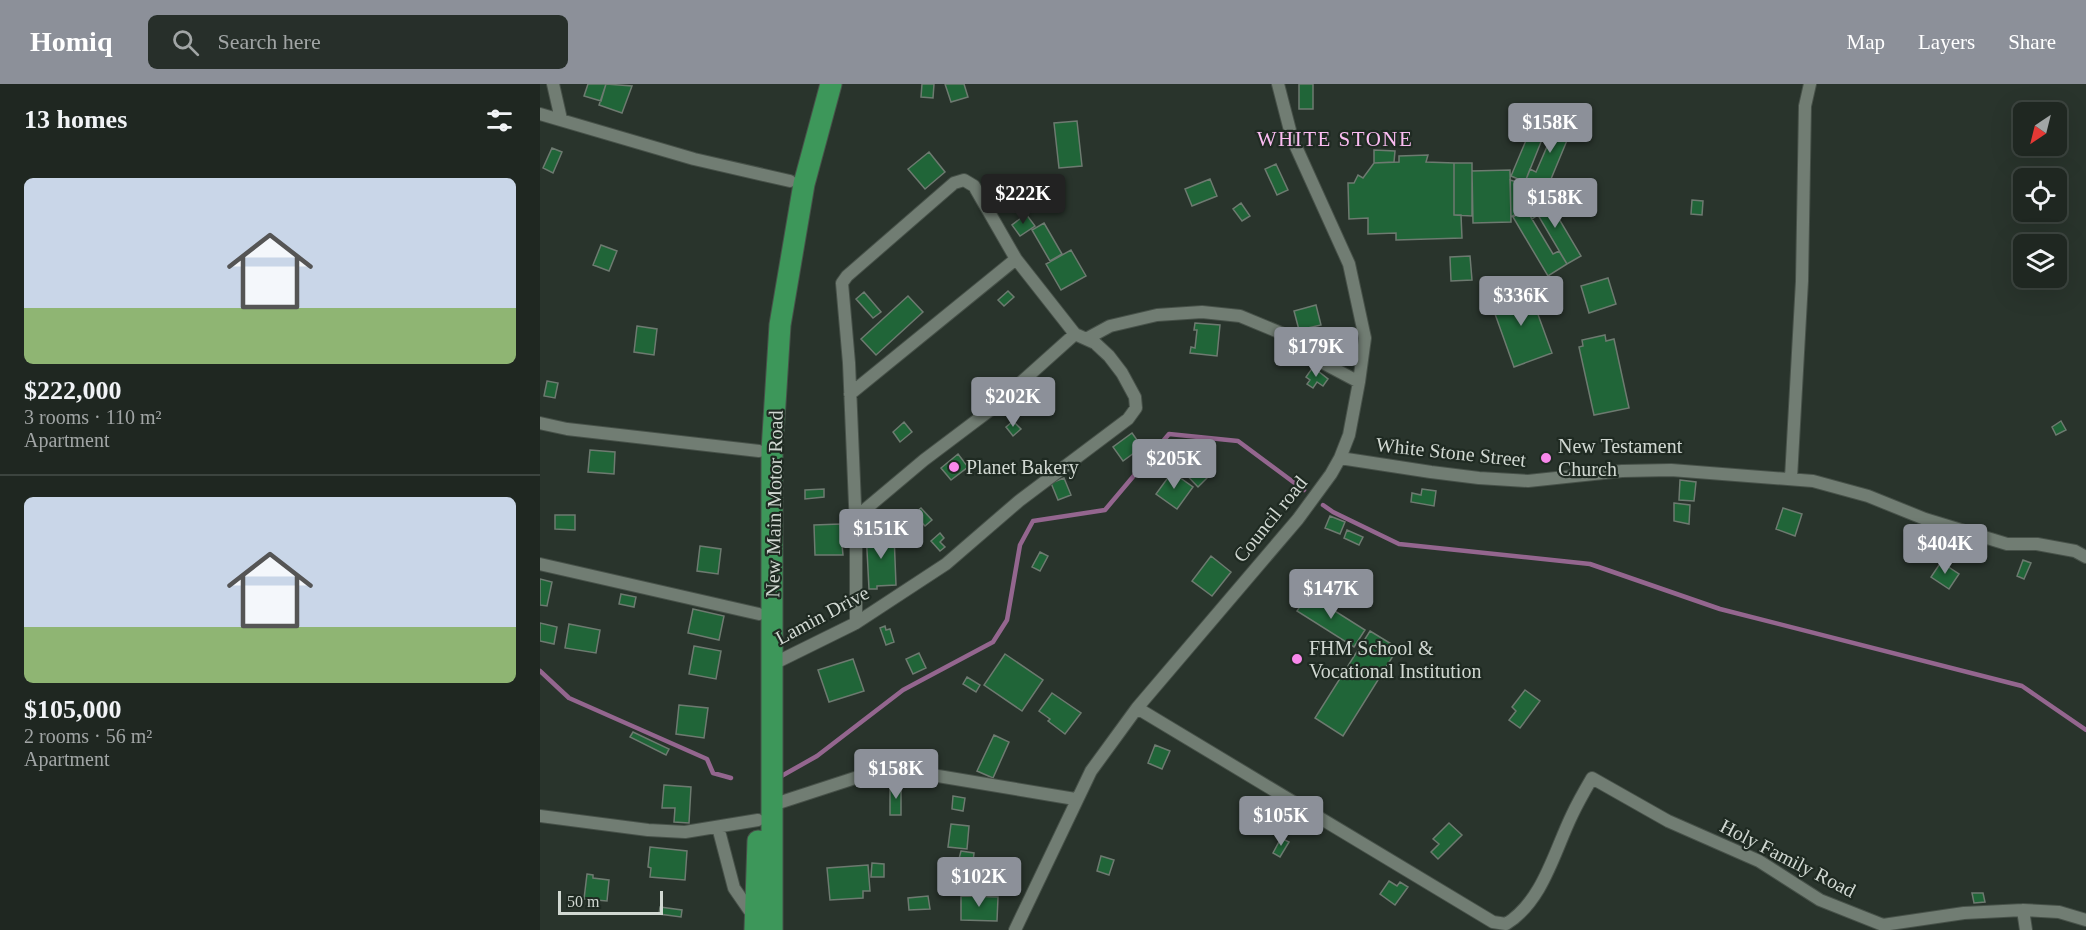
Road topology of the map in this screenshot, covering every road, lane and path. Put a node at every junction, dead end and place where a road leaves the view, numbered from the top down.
1 (553, 84) edge
2 (816, 84) edge
3 (831, 84) edge
4 (1278, 84) edge
5 (1810, 84) edge
6 (540, 114) edge
7 (561, 119) junction
8 (790, 181) junction
9 (1016, 259) junction
10 (1080, 336) junction
11 (1359, 382) junction
12 (850, 394) junction
13 (540, 423) edge
14 (759, 451) junction
15 (1340, 458) junction
16 (1791, 478) junction
17 (855, 518) junction
18 (2086, 557) edge
19 (540, 564) edge
20 (759, 614) junction
21 (856, 623) junction
22 (773, 664) junction
23 (1137, 708) junction
24 (1075, 799) junction
25 (765, 813) junction
26 (540, 816) edge
27 (718, 827) junction
28 (2023, 910) junction
29 (2086, 920) edge
30 (761, 927) edge
31 (1014, 930) edge
32 (2026, 930) edge

1 - 7 street
2 - 8 highway, New Main Motor Road
3 - 22 highway, New Main Motor Road
4 - 11 street, Council road
5 - 16 street
6 - 7 street
7 - 8 street
8 - 14 highway, New Main Motor Road
9 - 10 street
9 - 12 street
9 - 12 street
10 - 11 street
10 - 17 street
10 - 21 street, Lamin Drive
11 - 15 street, Council road
12 - 17 street
13 - 14 street
14 - 20 highway, New Main Motor Road
15 - 16 street, White Stone Street
15 - 23 street, Council road
16 - 18 street, White Stone Street
17 - 21 street
19 - 20 street
20 - 25 highway, New Main Motor Road
21 - 22 street, Lamin Drive
22 - 25 highway, New Main Motor Road
23 - 24 street, Council road
23 - 28 street, Holy Family Road
24 - 25 street
24 - 31 street, Council road
25 - 27 street
25 - 30 highway, New Main Motor Road
26 - 27 street
27 - 30 street
28 - 29 street, Holy Family Road
28 - 32 street

